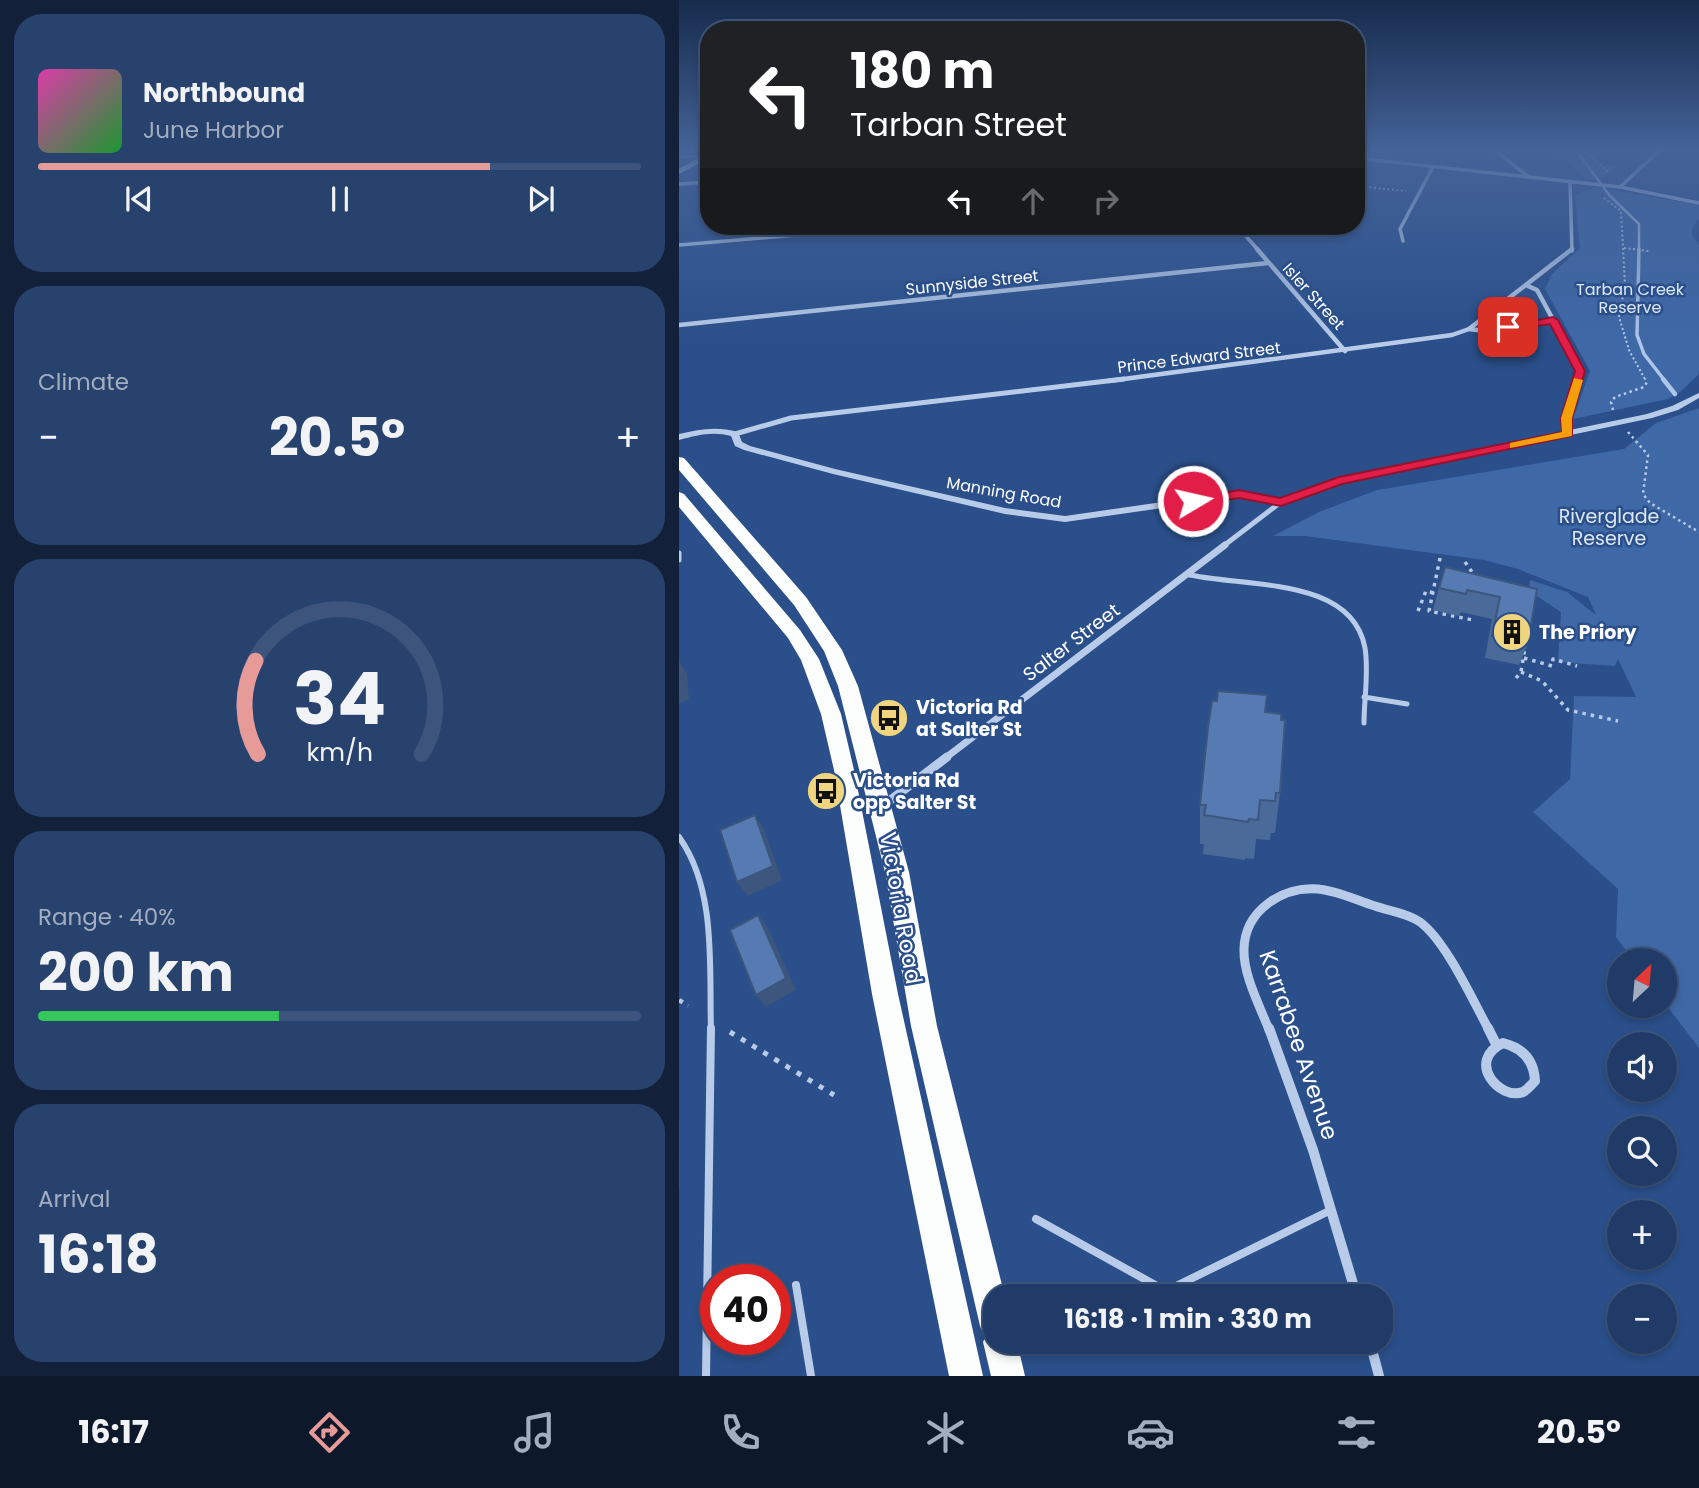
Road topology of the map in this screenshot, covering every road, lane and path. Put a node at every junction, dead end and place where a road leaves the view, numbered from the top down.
1 (1408, 213) edge
2 (1571, 213) edge
3 (1621, 213) edge
4 (796, 235) edge
5 (1245, 235) edge
6 (1403, 241) dead end
7 (679, 245) edge
8 (1624, 248) junction
9 (1648, 251) dead end
10 (1268, 263) junction
11 (1528, 286) junction
12 (1553, 320) junction
13 (679, 325) edge
14 (1469, 329) junction
15 (1345, 351) junction
16 (1699, 395) edge
17 (1616, 413) dead end
18 (1637, 429) dead end
19 (735, 434) junction
20 (1568, 434) junction
21 (679, 437) edge
22 (679, 461) edge
23 (679, 496) edge
24 (1281, 502) junction
25 (1699, 532) edge
26 (679, 553) edge
27 (1440, 558) dead end
28 (679, 559) edge
29 (1465, 562) dead end
30 (1186, 573) junction
31 (1480, 584) edge
32 (1434, 593) junction
33 (1417, 611) dead end
34 (1457, 622) dead end
35 (1525, 646) edge
36 (1524, 658) junction
37 (1577, 666) dead end
38 (1521, 672) junction
39 (1516, 678) dead end
40 (1364, 697) junction
41 (1407, 704) dead end
42 (1618, 721) dead end
43 (1364, 723) dead end
44 (881, 808) junction
45 (679, 837) edge
46 (679, 1000) edge
47 (688, 1006) dead end
48 (730, 1031) dead end
49 (1496, 1044) junction
50 (834, 1095) dead end
51 (1331, 1210) junction
52 (1036, 1219) dead end
53 (986, 1284) edge
54 (1353, 1284) edge
55 (796, 1285) dead end
56 (1003, 1354) edge
57 (1373, 1354) edge
58 (706, 1376) edge
59 (811, 1376) edge
60 (966, 1376) edge
61 (1008, 1376) edge
62 (1379, 1376) edge

1 - 6 street
2 - 11 street, Prince Edward Street
3 - 8 path
4 - 7 street
5 - 10 street, Isler Street
8 - 9 path
8 - 17 path
10 - 13 street, Sunnyside Street
10 - 15 street, Isler Street
11 - 12 street
11 - 14 street, Prince Edward Street
12 - 14 street
12 - 20 street
14 - 15 street, Prince Edward Street
15 - 19 street, Prince Edward Street
16 - 20 street
18 - 25 path
19 - 21 street
19 - 24 street, Manning Road
20 - 24 street
22 - 44 highway, Victoria Road
23 - 60 highway, Victoria Road
24 - 30 street, Salter Street
26 - 28 lane
27 - 32 path
29 - 31 path
30 - 40 lane
30 - 44 street, Salter Street
32 - 33 path
32 - 34 path
35 - 36 path
36 - 37 path
36 - 38 path
38 - 39 path
38 - 42 path
40 - 41 lane
40 - 43 lane
44 - 53 highway, Victoria Road
45 - 58 lane
46 - 47 path
48 - 50 path
49 - 49 street
49 - 51 street, Karrabee Avenue
51 - 52 lane
51 - 54 street, Karrabee Avenue
55 - 59 lane
56 - 61 highway
57 - 62 street

